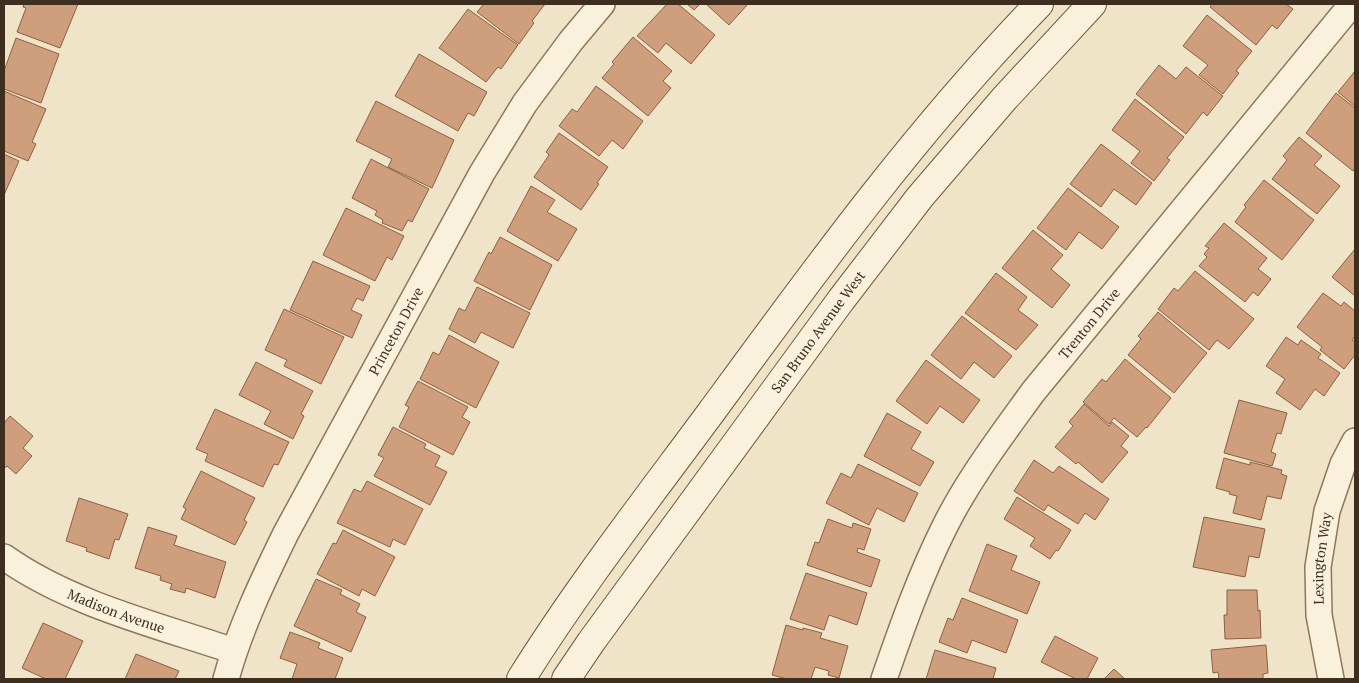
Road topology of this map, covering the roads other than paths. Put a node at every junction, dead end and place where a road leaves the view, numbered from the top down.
1 (602, 4) edge
2 (1039, 4) edge
3 (1092, 4) edge
4 (1352, 4) edge
5 (1355, 441) edge
6 (4, 557) edge
7 (234, 651) junction
8 (226, 679) edge
9 (521, 679) edge
10 (566, 679) edge
11 (884, 679) edge
12 (1331, 679) edge

1 - 7 street, Princeton Drive
2 - 9 main road
3 - 10 main road, San Bruno Avenue West
4 - 11 street, Trenton Drive
5 - 12 street, Lexington Way
6 - 7 street, Madison Avenue
7 - 8 street, Princeton Drive

